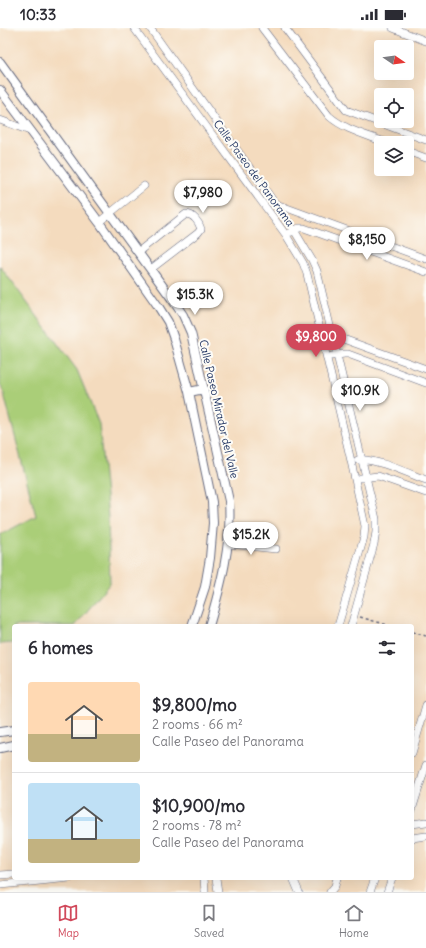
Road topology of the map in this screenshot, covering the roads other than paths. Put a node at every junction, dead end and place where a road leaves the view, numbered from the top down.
1 (134, 28) edge
2 (150, 28) edge
3 (262, 28) edge
4 (285, 28) edge
5 (398, 29) edge
6 (426, 41) edge
7 (0, 62) edge
8 (0, 90) edge
9 (0, 120) edge
10 (30, 131) junction
11 (374, 138) edge
12 (426, 140) edge
13 (414, 154) edge
14 (426, 158) edge
15 (144, 186) dead end
16 (275, 204) junction
17 (267, 210) junction
18 (110, 212) junction
19 (98, 222) junction
20 (294, 230) junction
21 (286, 235) junction
22 (138, 252) junction
23 (426, 259) edge
24 (151, 269) junction
25 (426, 272) edge
26 (332, 336) junction
27 (322, 338) junction
28 (336, 355) junction
29 (326, 358) junction
30 (426, 369) edge
31 (426, 383) edge
32 (204, 389) junction
33 (189, 392) junction
34 (362, 459) junction
35 (351, 461) junction
36 (365, 477) junction
37 (355, 480) junction
38 (426, 480) edge
39 (426, 493) edge
40 (228, 544) junction
41 (276, 549) dead end
42 (193, 624) edge
43 (210, 624) edge
44 (339, 624) edge
45 (352, 624) edge
46 (426, 708) edge
47 (423, 724) edge
48 (12, 730) edge
49 (0, 732) edge
50 (414, 743) edge
51 (12, 745) edge
52 (0, 748) edge
53 (426, 765) edge
54 (414, 804) edge
55 (426, 822) edge
56 (414, 824) edge
57 (426, 836) edge
58 (414, 838) edge
59 (12, 874) edge
60 (0, 875) edge
61 (50, 880) edge
62 (204, 880) edge
63 (216, 880) edge
64 (293, 880) edge
65 (336, 880) edge
66 (374, 880) edge
67 (391, 880) edge
68 (0, 885) edge
69 (205, 892) edge
70 (218, 892) edge
71 (299, 892) edge
72 (330, 892) edge
73 (370, 892) edge
74 (388, 892) edge

1 - 17 street, Calle Paseo del Panorama
2 - 16 street, Calle Paseo del Panorama
3 - 11 street
4 - 12 street
5 - 6 street
7 - 18 street, Calle Paseo Mirador del Valle
8 - 10 street
9 - 10 street
10 - 19 street
13 - 14 street
15 - 18 street
16 - 17 street
16 - 20 street, Calle Paseo del Panorama
16 - 23 street
17 - 21 street, Calle Paseo del Panorama
18 - 19 street
18 - 22 street, Calle Paseo Mirador del Valle
19 - 33 street
20 - 21 street
20 - 25 street
20 - 26 street, Calle Paseo del Panorama
21 - 27 street, Calle Paseo del Panorama
22 - 24 street, Calle Paseo Mirador del Valle
22 - 24 street
24 - 32 street, Calle Paseo Mirador del Valle
26 - 27 street
26 - 28 street, Calle Paseo del Panorama
26 - 30 street
27 - 29 street, Calle Paseo del Panorama
28 - 29 street
28 - 31 street
28 - 34 street, Calle Paseo del Panorama
29 - 35 street, Calle Paseo del Panorama
32 - 33 street
32 - 40 street, Calle Paseo Mirador del Valle
33 - 42 street
34 - 35 street
34 - 36 street, Calle Paseo del Panorama
34 - 38 street
35 - 37 street, Calle Paseo del Panorama
36 - 37 street
36 - 39 street
36 - 45 street, Calle Paseo del Panorama
37 - 44 street, Calle Paseo del Panorama
40 - 41 street
40 - 43 street, Calle Paseo Mirador del Valle
46 - 47 street
47 - 50 street
48 - 49 street
51 - 52 street
53 - 54 street
55 - 56 street
57 - 58 street
59 - 60 street
61 - 68 street
62 - 69 street
63 - 70 street
64 - 71 street
65 - 72 street
66 - 73 street
67 - 74 street

